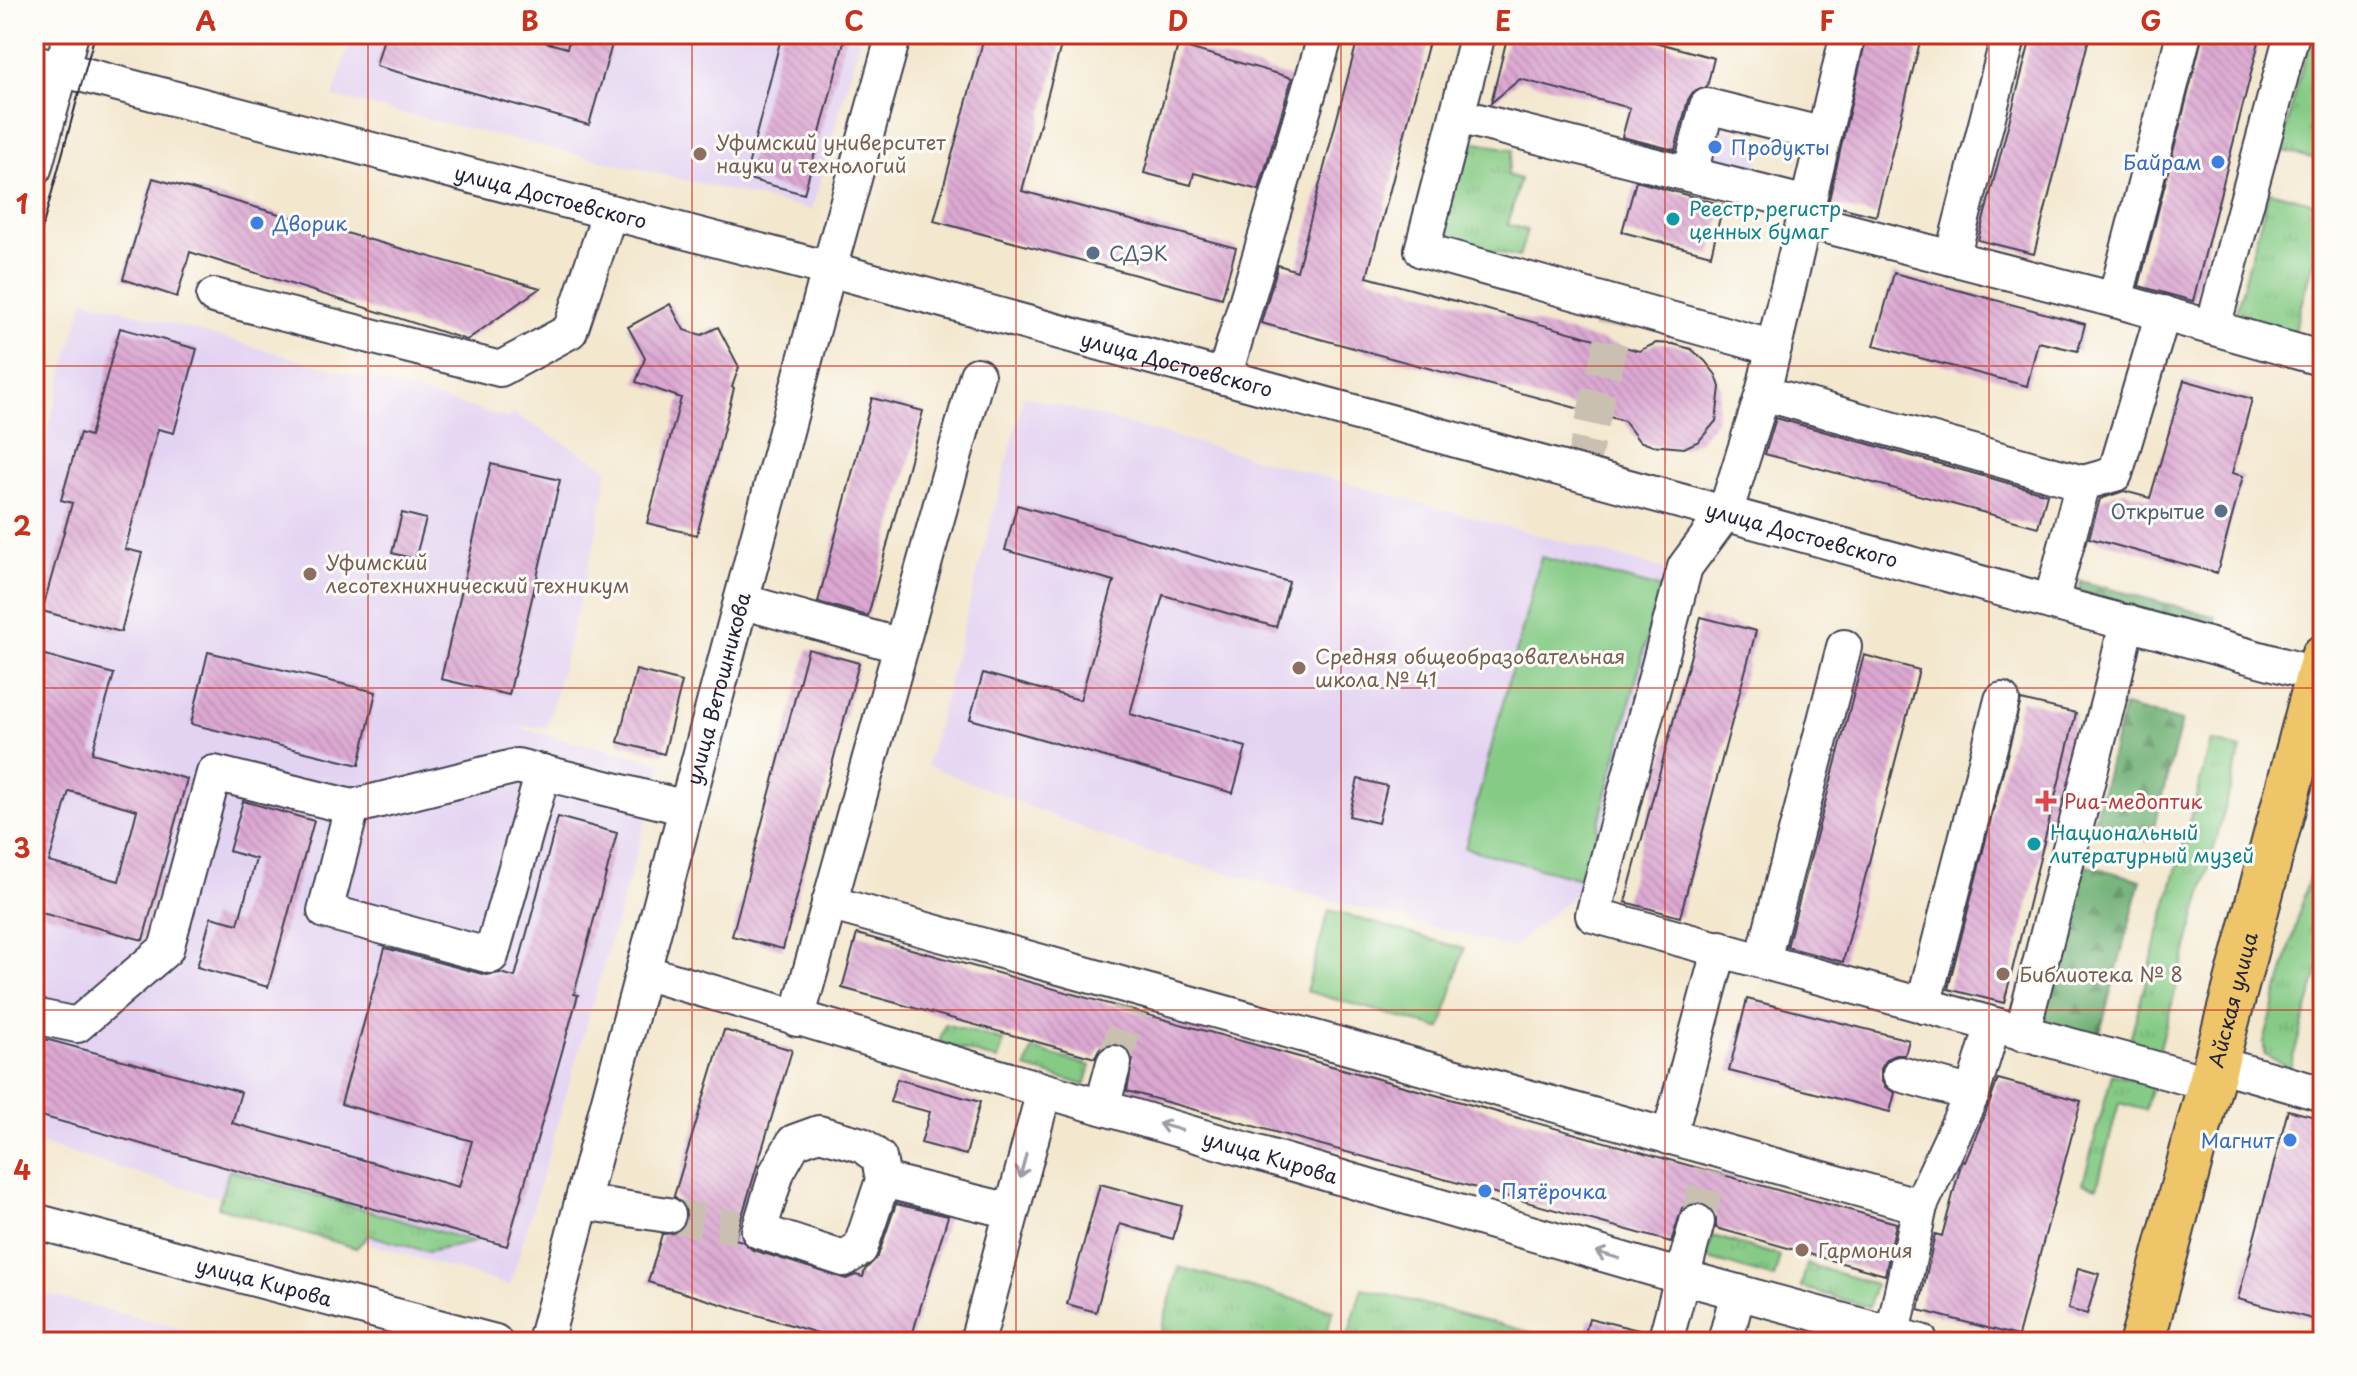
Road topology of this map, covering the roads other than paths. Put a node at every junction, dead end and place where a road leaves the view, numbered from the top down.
1 (71, 34) edge
2 (894, 34) edge
3 (1326, 34) edge
4 (1478, 34) edge
5 (1848, 34) edge
6 (2009, 34) edge
7 (2184, 34) edge
8 (2292, 34) edge
9 (48, 65) edge
10 (1458, 116) junction
11 (1824, 135) junction
12 (34, 169) edge
13 (1690, 174) junction
14 (610, 212) junction
15 (1806, 212) junction
16 (1952, 258) junction
17 (829, 269) junction
18 (214, 296) dead end
19 (2115, 300) junction
20 (2163, 313) junction
21 (2213, 327) junction
22 (1774, 348) junction
23 (2323, 359) edge
24 (977, 375) dead end
25 (1224, 377) junction
26 (1763, 393) junction
27 (2083, 483) junction
28 (1725, 513) junction
29 (741, 601) junction
30 (2051, 602) junction
31 (2127, 622) junction
32 (901, 646) junction
33 (1844, 647) dead end
34 (2321, 666) edge
35 (2002, 700) dead end
36 (543, 772) junction
37 (352, 807) junction
38 (686, 808) junction
39 (829, 903) junction
40 (1720, 948) junction
41 (1763, 960) junction
42 (643, 972) junction
43 (1923, 1006) junction
44 (34, 1016) edge
45 (797, 1019) junction
46 (2007, 1029) junction
47 (1114, 1063) tunnel mouth
48 (1900, 1074) dead end
49 (2214, 1074) junction
50 (1044, 1091) junction
51 (1972, 1094) junction
52 (2323, 1094) edge
53 (1102, 1107) junction
54 (1669, 1137) junction
55 (883, 1180) junction
56 (583, 1202) junction
57 (1920, 1206) junction
58 (1011, 1211) junction
59 (668, 1215) tunnel mouth
60 (34, 1221) edge
61 (1697, 1222) tunnel mouth
62 (1682, 1277) junction
63 (1738, 1292) junction
64 (1907, 1338) edge
65 (495, 1342) edge
66 (545, 1342) edge
67 (977, 1342) edge
68 (1665, 1342) edge
69 (1725, 1342) edge
70 (2142, 1342) edge

1 - 9 street
2 - 17 street, улица Ветошникова
3 - 25 street
4 - 10 street
5 - 11 street
6 - 16 street
7 - 19 street
8 - 21 street
9 - 12 street
9 - 14 street, улица Достоевского
10 - 13 street
10 - 22 street
11 - 13 street
11 - 15 street
13 - 15 street
14 - 17 street, улица Достоевского
14 - 18 street
15 - 16 street
15 - 22 street
16 - 19 street
17 - 25 street, улица Достоевского
17 - 29 street, улица Ветошникова
19 - 20 street
20 - 21 street
20 - 27 street
21 - 23 street
22 - 26 street
24 - 32 street
25 - 28 street, улица Достоевского
26 - 27 street
26 - 28 street
27 - 30 street
28 - 30 street, улица Достоевского
28 - 40 street
29 - 32 street
29 - 38 street, улица Ветошникова
30 - 31 street, улица Достоевского
31 - 34 street, улица Достоевского
31 - 46 street
32 - 39 street
33 - 41 street
34 - 49 main road, Айская улица
35 - 43 street
36 - 37 street
36 - 37 street
36 - 38 street
37 - 44 street
38 - 42 street, улица Ветошникова
39 - 45 street
39 - 54 street
40 - 41 street
40 - 54 street
41 - 43 street
42 - 45 street, улица Кирова
42 - 56 street, улица Ветошникова
43 - 46 street
45 - 50 street, улица Кирова
46 - 49 street
46 - 51 street
47 - 53 street
48 - 51 street
49 - 52 street
49 - 70 main road, Айская улица
50 - 53 street, улица Кирова
50 -> 58 street
51 - 57 street
62 -> 53 street, улица Кирова
54 - 57 street
55 - 55 street
55 - 58 street
56 - 59 street
56 - 66 street, улица Ветошникова
57 - 64 street
58 - 67 street
60 - 65 street, улица Кирова
61 - 62 street
62 - 63 street, улица Кирова
62 - 68 street
63 - 64 street, улица Кирова
63 - 69 street

